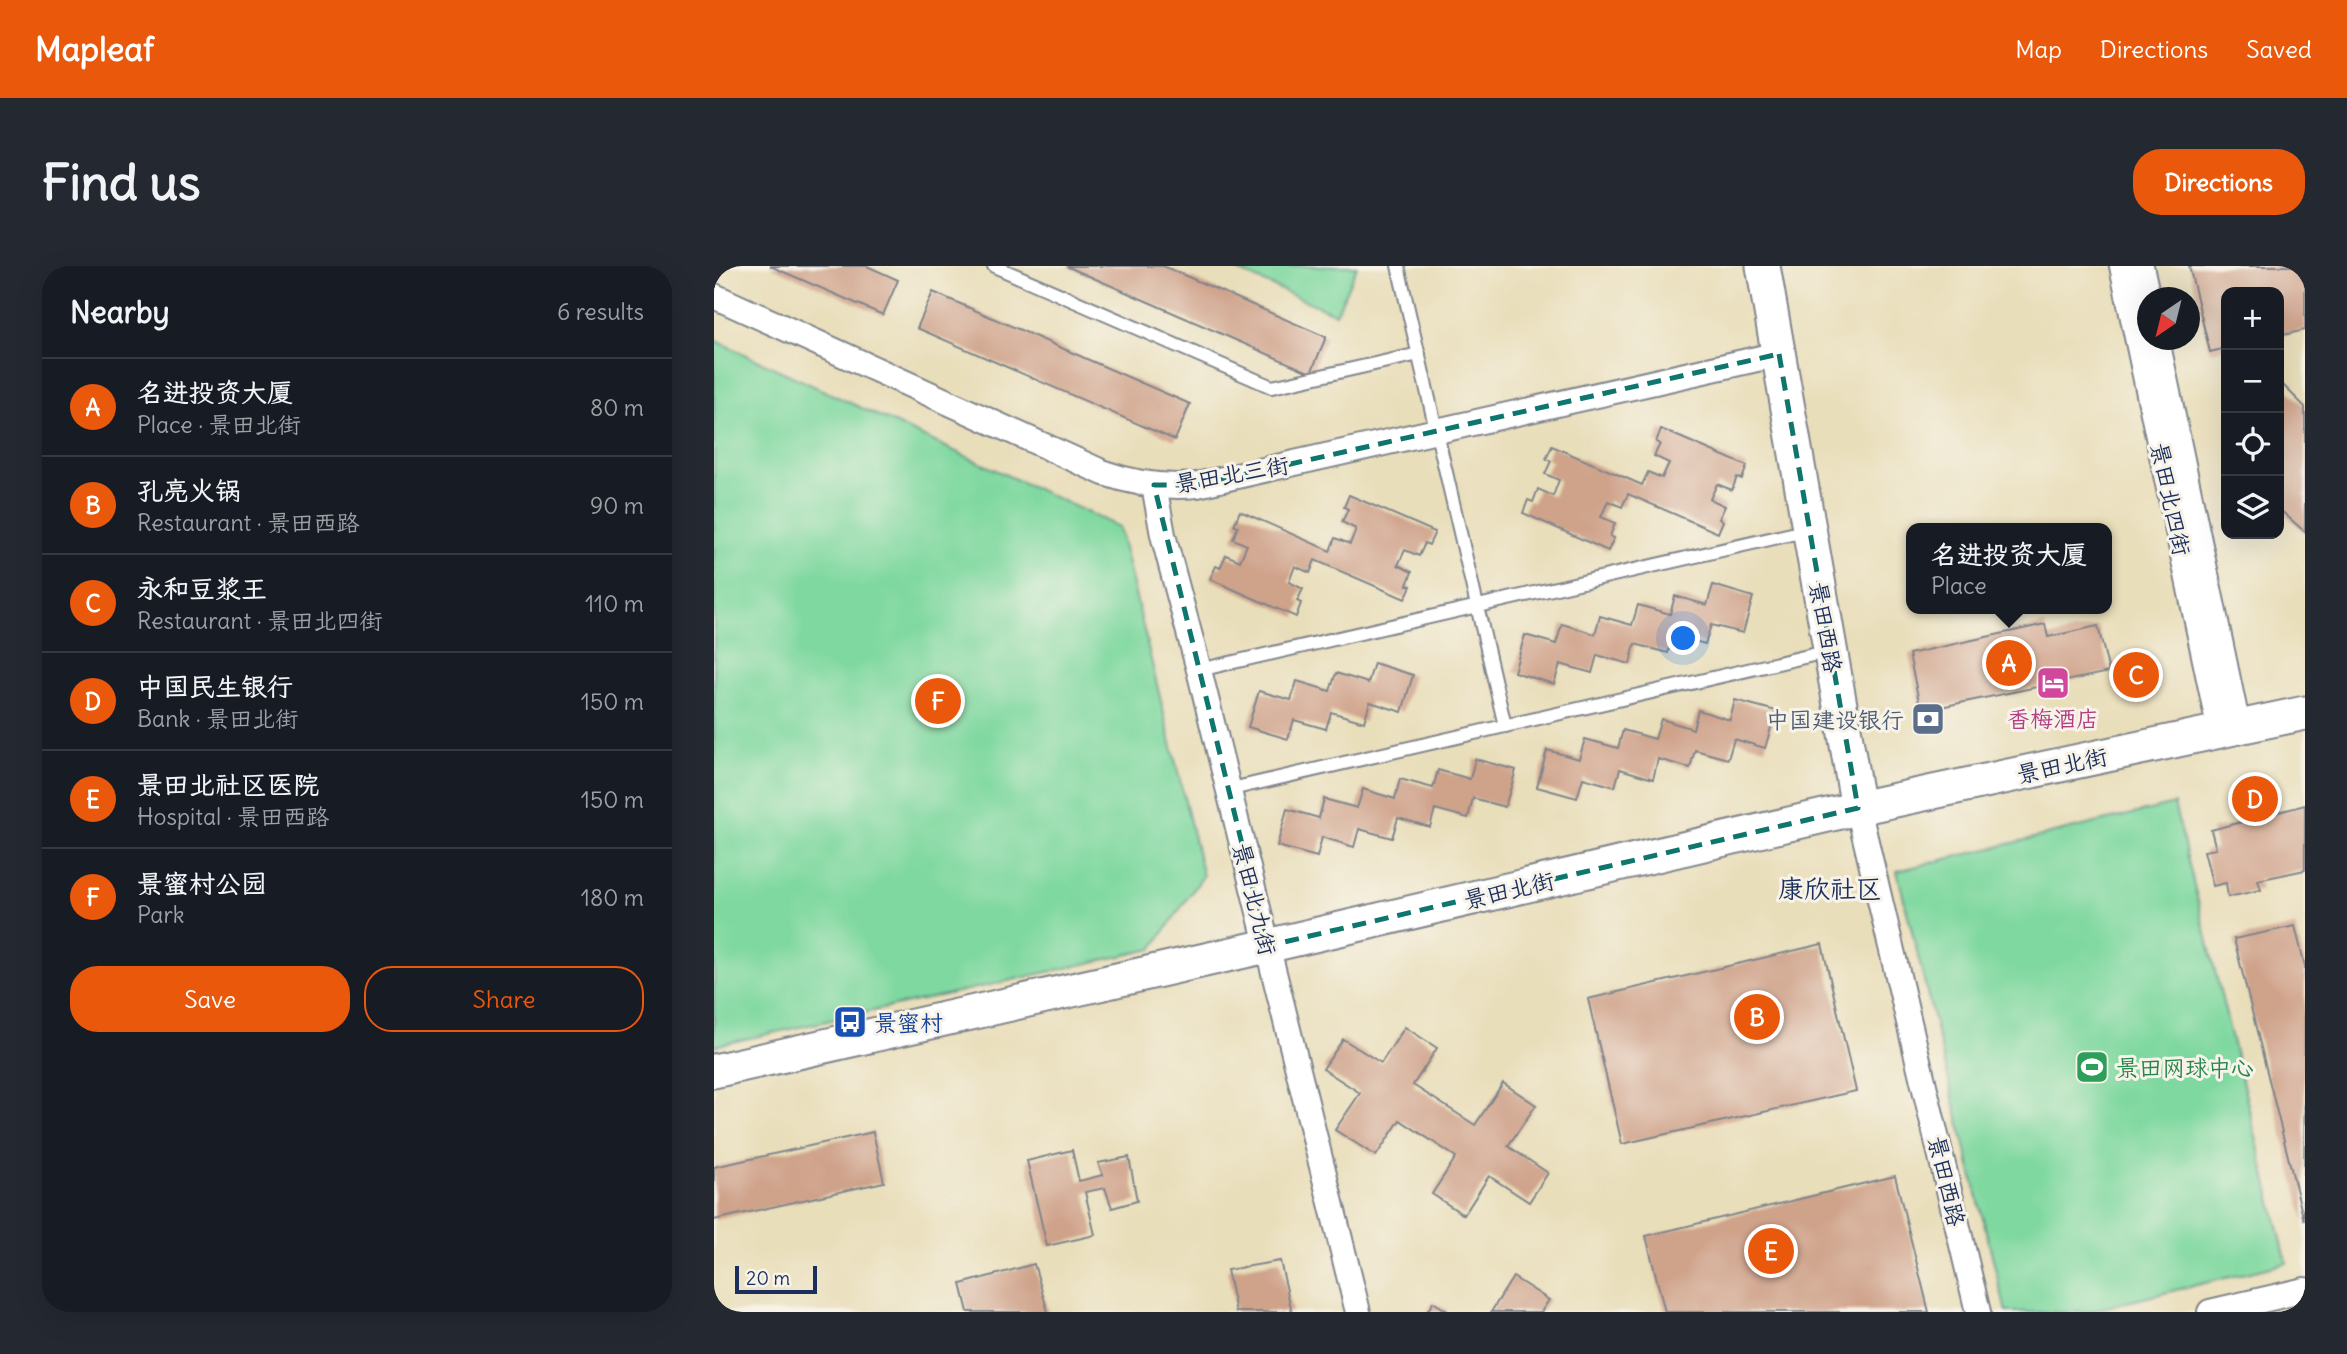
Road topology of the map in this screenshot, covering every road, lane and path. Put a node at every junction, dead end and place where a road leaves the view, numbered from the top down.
1 (994, 266) edge
2 (1398, 266) edge
3 (1763, 266) edge
4 (2122, 266) edge
5 (2141, 266) edge
6 (2146, 287) edge
7 (714, 296) edge
8 (2159, 350) edge
9 (1419, 354) junction
10 (1779, 354) junction
11 (1436, 430) junction
12 (1154, 485) junction
13 (1810, 530) junction
14 (1477, 606) junction
15 (1830, 651) junction
16 (1199, 670) junction
17 (2305, 713) edge
18 (1505, 726) junction
19 (2229, 729) junction
20 (1227, 790) junction
21 (1858, 808) junction
22 (1267, 946) junction
23 (714, 1071) edge
24 (2305, 1290) edge
25 (1358, 1312) edge
26 (1978, 1312) edge
27 (2210, 1312) edge

1 - 9 lane
2 - 9 lane
3 - 10 street, 景田西路
4 - 19 street, 景田北四街
5 - 6 street
7 - 12 street, 景田北三街
8 - 19 street, 景田北四街
9 - 11 lane
10 - 11 street, 景田北三街
10 - 13 street, 景田西路
11 - 12 street, 景田北三街
11 - 14 lane
12 - 16 street, 景田北九街
13 - 14 lane
13 - 15 street, 景田西路
14 - 16 lane
14 - 18 lane
15 - 18 lane
15 - 21 street, 景田西路
16 - 20 street, 景田北九街
17 - 19 street, 景田北街
18 - 20 lane
19 - 21 street, 景田北街
20 - 22 street, 景田北九街
21 - 22 street, 景田北街
21 - 26 street, 景田西路
22 - 23 street, 景田北街
22 - 25 street, 景田北九街
24 - 27 street

